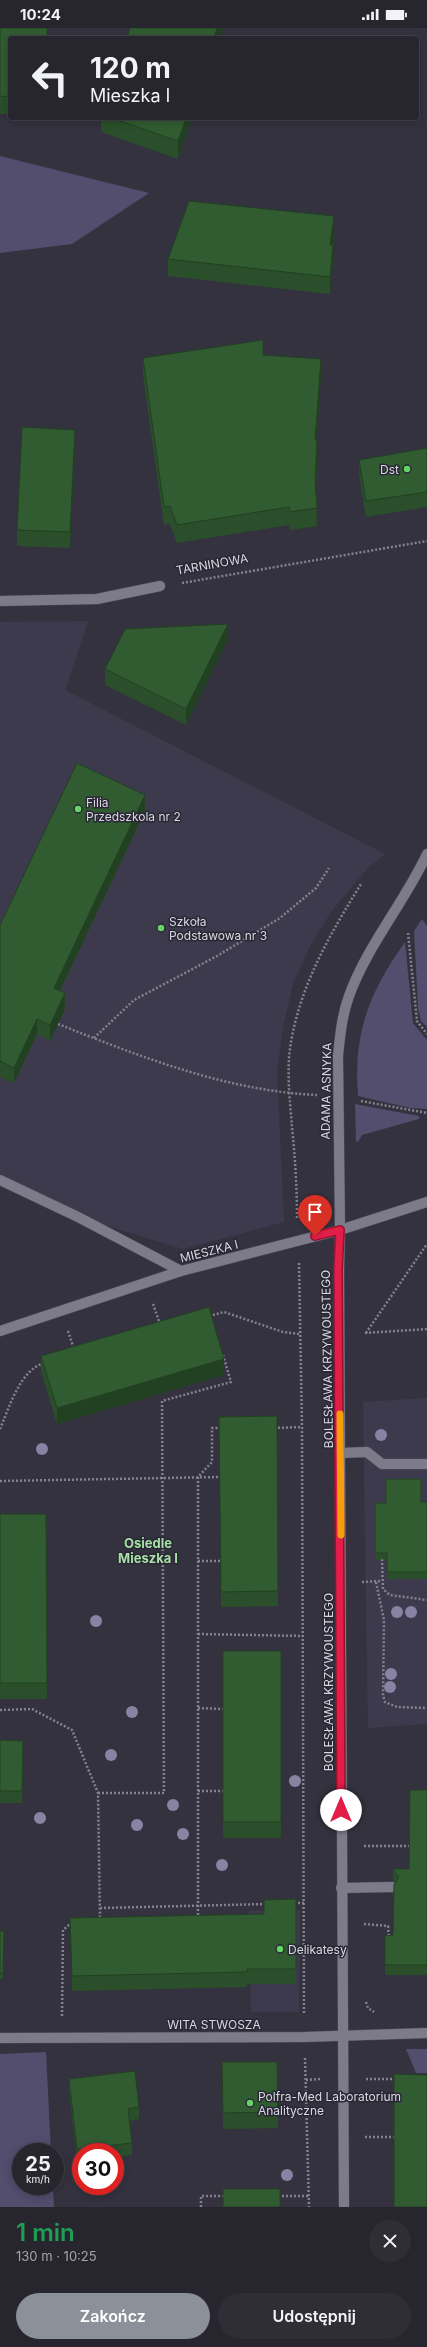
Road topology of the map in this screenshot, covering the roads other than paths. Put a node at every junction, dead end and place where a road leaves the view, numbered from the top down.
1 (160, 586) road end
2 (0, 601) edge
3 (427, 854) edge
4 (0, 1180) edge
5 (427, 1202) edge
6 (340, 1230) junction
7 (181, 1271) junction
8 (0, 1331) edge
9 (341, 1453) junction
10 (427, 1464) edge
11 (393, 1887) edge
12 (341, 1888) junction
13 (427, 2033) edge
14 (342, 2036) junction
15 (0, 2038) edge
16 (344, 2207) edge

1 - 2 street
3 - 6 street, ADAMA ASNYKA
4 - 7 street
5 - 6 street, MIESZKA I
6 - 7 street, MIESZKA I
6 - 9 street, BOLESŁAWA KRZYWOUSTEGO
7 - 8 street, MIESZKA I
9 - 10 street
9 - 12 street, BOLESŁAWA KRZYWOUSTEGO
11 - 12 street
12 - 14 street, BOLESŁAWA KRZYWOUSTEGO
13 - 14 street, WITA STWOSZA
14 - 15 street, WITA STWOSZA
14 - 16 street, BOLESŁAWA KRZYWOUSTEGO

